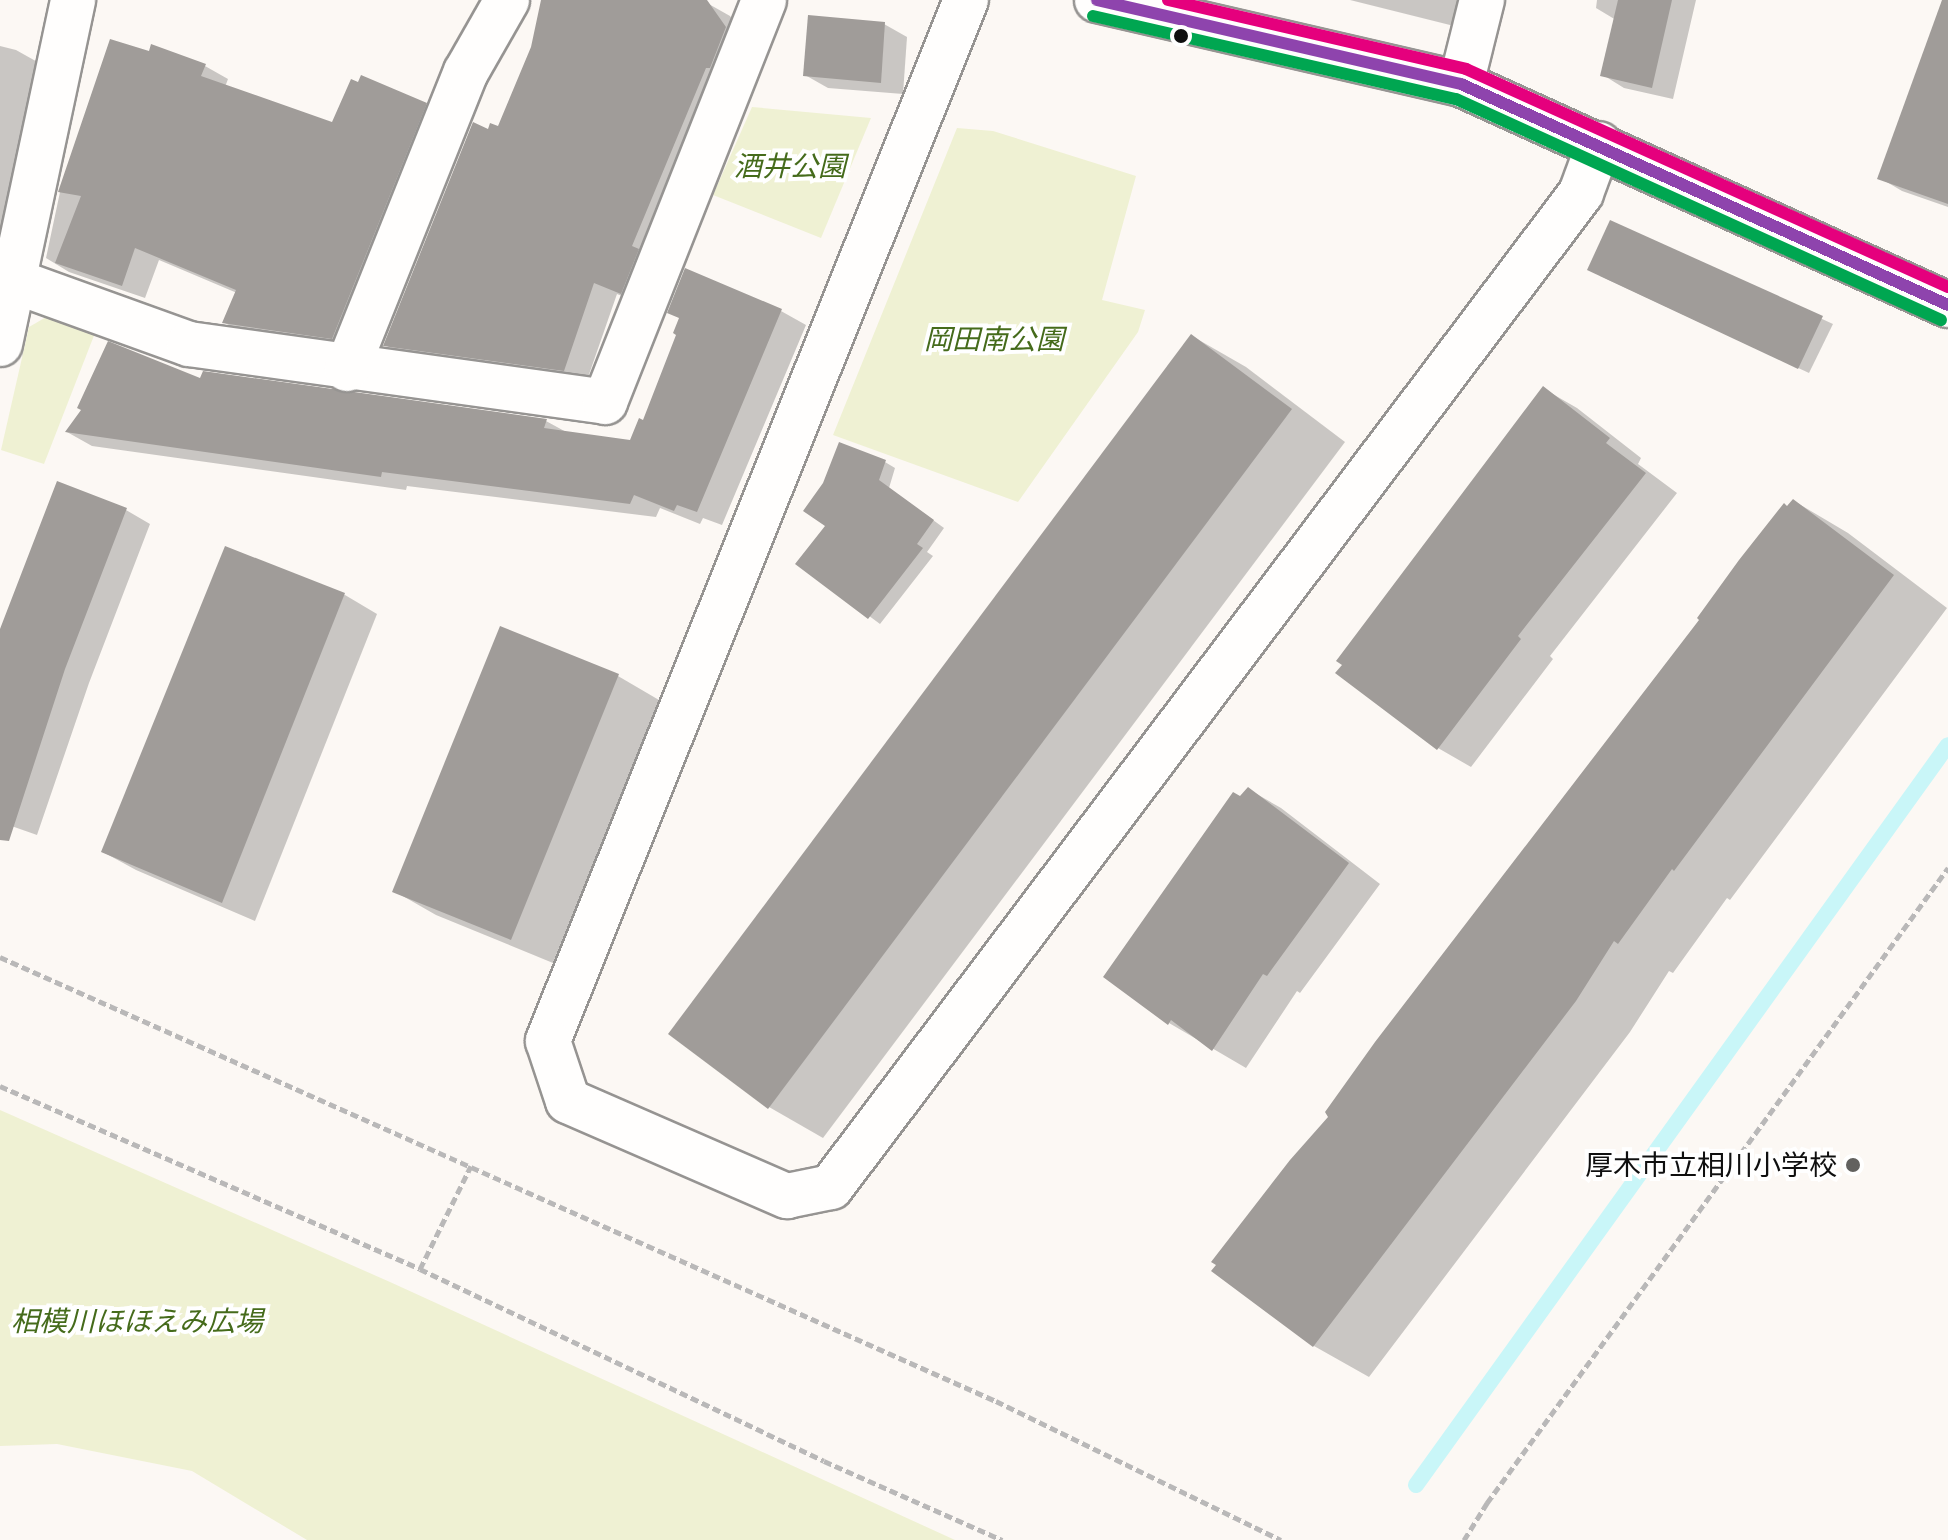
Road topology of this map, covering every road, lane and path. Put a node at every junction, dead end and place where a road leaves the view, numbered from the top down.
1 (73, 0) edge
2 (507, 0) edge
3 (764, 0) edge
4 (966, 0) edge
5 (1097, 0) edge
6 (1482, 0) edge
7 (1461, 84) junction
8 (1599, 144) junction
9 (14, 281) junction
10 (1948, 305) edge
11 (0, 344) edge
12 (347, 369) junction
13 (1948, 868) edge
14 (0, 957) edge
15 (0, 1086) edge
16 (471, 1166) junction
17 (420, 1269) junction
18 (1002, 1540) edge
19 (1281, 1540) edge
20 (1464, 1540) edge

1 - 9 street
2 - 12 street
3 - 12 street
4 - 8 street
5 - 7 street
6 - 7 street
7 - 8 street
8 - 10 street
9 - 11 street
9 - 12 street
13 - 20 path
14 - 16 path
15 - 17 path
16 - 17 path
16 - 19 path
17 - 18 path

